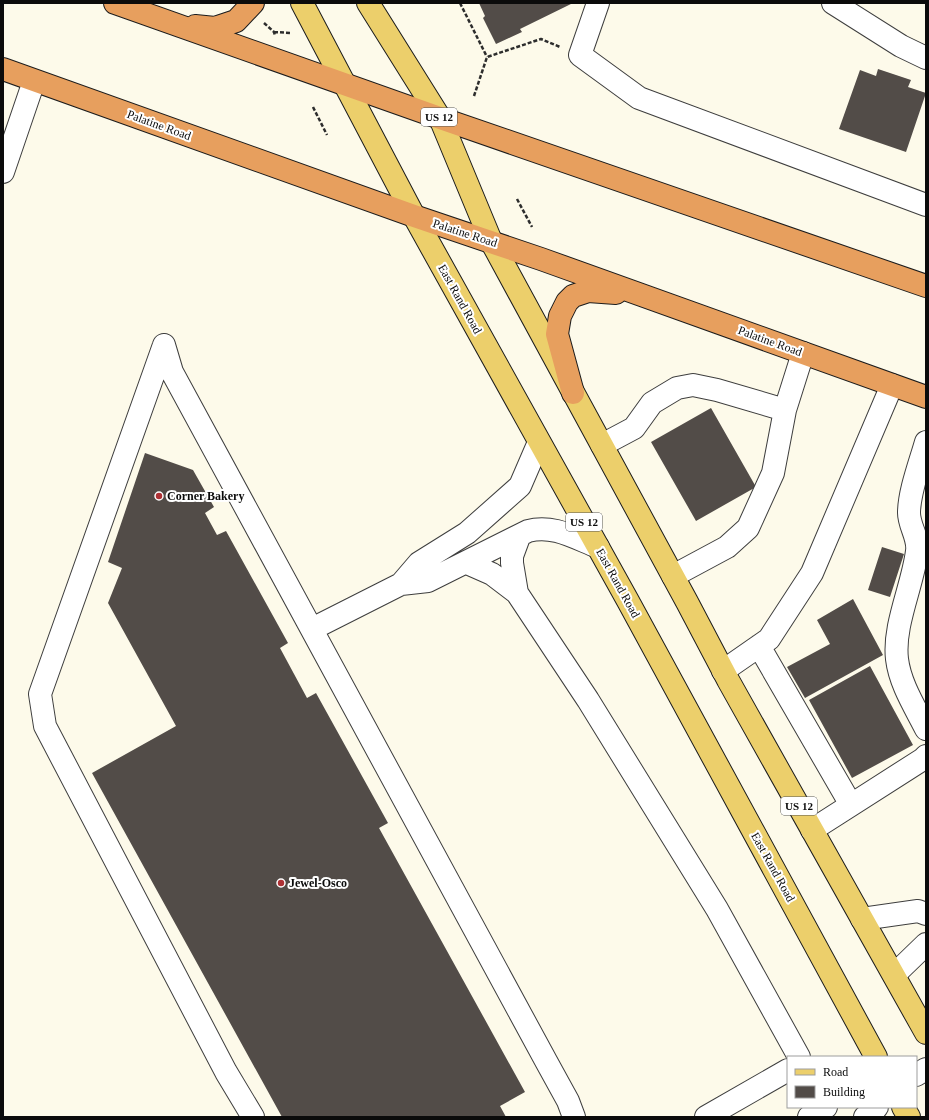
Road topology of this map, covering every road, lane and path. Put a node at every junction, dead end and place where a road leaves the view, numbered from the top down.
1 (115, 3) edge
2 (253, 3) edge
3 (302, 3) edge
4 (368, 3) edge
5 (460, 3) edge
6 (598, 3) edge
7 (833, 3) edge
8 (172, 23) junction
9 (274, 32) dead end
10 (291, 32) dead end
11 (580, 55) junction
12 (487, 57) junction
13 (926, 58) edge
14 (3, 69) edge
15 (34, 81) junction
16 (345, 84) junction
17 (474, 96) dead end
18 (313, 107) dead end
19 (440, 118) junction
20 (327, 135) dead end
21 (3, 172) edge
22 (517, 199) dead end
23 (926, 205) edge
24 (414, 216) junction
25 (532, 227) dead end
26 (491, 241) junction
27 (926, 286) edge
28 (636, 293) junction
29 (803, 353) junction
30 (892, 385) junction
31 (573, 393) junction
32 (926, 397) edge
33 (785, 410) junction
34 (539, 442) junction
35 (926, 442) edge
36 (602, 445) junction
37 (519, 537) junction
38 (598, 547) junction
39 (467, 563) junction
40 (673, 576) junction
41 (401, 584) junction
42 (517, 593) junction
43 (312, 629) junction
44 (759, 646) junction
45 (723, 671) junction
46 (926, 729) edge
47 (926, 756) edge
48 (851, 805) junction
49 (812, 830) junction
50 (926, 914) edge
51 (862, 919) junction
52 (926, 944) edge
53 (894, 975) junction
54 (926, 1032) edge
55 (798, 1056) edge
56 (875, 1056) edge
57 (926, 1070) edge
58 (787, 1071) edge
59 (917, 1074) edge
60 (824, 1108) edge
61 (877, 1108) edge
62 (904, 1108) edge
63 (253, 1117) edge
64 (574, 1117) edge
65 (706, 1117) edge
66 (809, 1117) edge
67 (865, 1117) edge
68 (909, 1117) edge

1 - 8 highway
2 - 8 highway
3 - 16 main road, East Rand Road / US 12
4 - 19 main road, US 12
5 - 12 path
6 - 11 street
7 - 13 street
8 - 16 highway
9 - 10 path
11 - 12 path
11 - 23 street
12 - 17 path
14 - 15 highway, Palatine Road
15 - 21 street
15 - 24 highway, Palatine Road
16 - 19 highway
16 - 24 main road, East Rand Road / US 12
18 - 20 path
19 - 26 main road, US 12
19 - 27 highway
22 - 25 path
24 - 26 highway, Palatine Road
24 - 34 main road, East Rand Road / US 12
26 - 28 highway, Palatine Road
26 - 31 main road, US 12
28 - 29 highway, Palatine Road
28 - 31 highway
29 - 30 highway, Palatine Road
29 - 33 street
30 - 32 highway, Palatine Road
30 - 44 street
31 - 36 main road, US 12
33 - 36 street
33 - 40 street
34 - 38 main road, East Rand Road / US 12
34 - 41 street
35 - 46 street
36 - 40 main road, US 12
37 - 38 street
37 - 39 street
37 - 42 street
38 - 56 main road, East Rand Road / US 12
39 - 41 street
39 - 42 street
40 - 45 main road, US 12
41 - 43 street
42 - 55 street
43 - 63 street
43 - 64 street
44 - 45 street
44 - 48 street
45 - 49 main road, US 12
47 - 48 street
48 - 49 street
49 - 51 main road, US 12
50 - 51 street
51 - 53 main road, US 12
52 - 53 street
53 - 54 main road, US 12
57 - 59 street
58 - 65 street
60 - 66 street
61 - 67 street
62 - 68 main road

